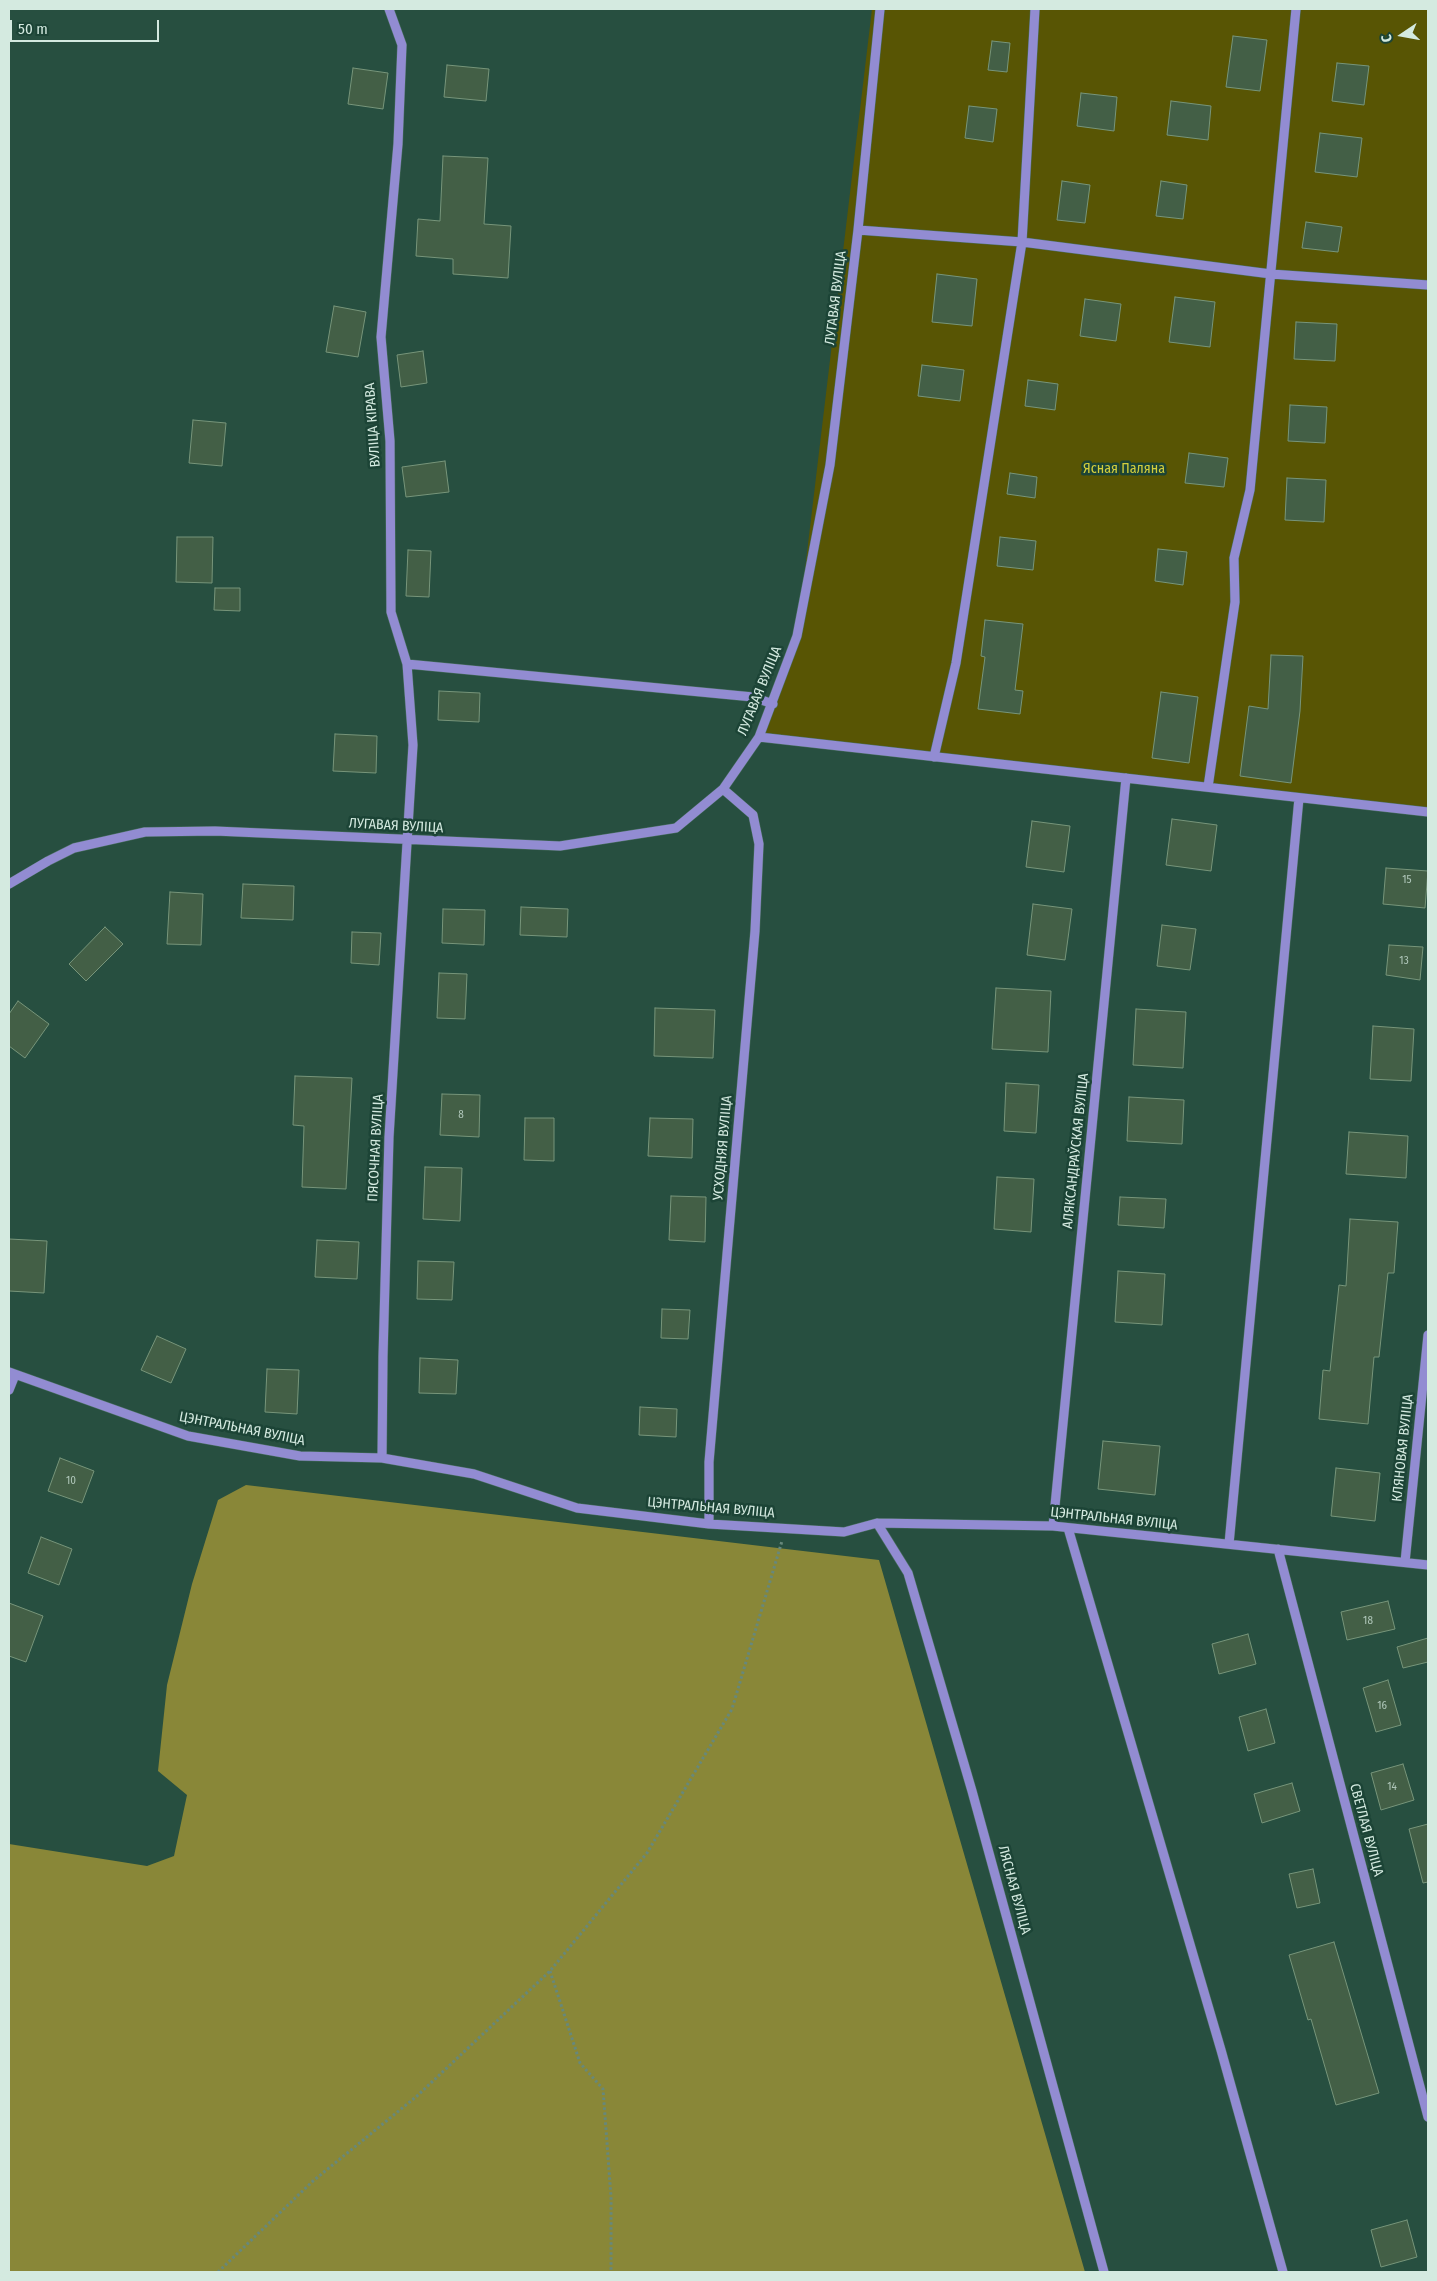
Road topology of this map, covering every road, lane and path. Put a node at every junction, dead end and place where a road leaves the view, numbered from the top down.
1 (389, 9) edge
2 (880, 9) edge
3 (1035, 9) edge
4 (1296, 9) edge
5 (858, 230) junction
6 (1022, 242) junction
7 (1271, 274) junction
8 (1428, 285) edge
9 (407, 664) junction
10 (773, 704) junction
11 (759, 737) junction
12 (934, 756) junction
13 (1126, 778) junction
14 (1208, 788) junction
15 (723, 789) junction
16 (1299, 798) junction
17 (1428, 812) edge
18 (407, 841) junction
19 (9, 884) edge
20 (1428, 1335) edge
21 (12, 1373) edge
22 (9, 1390) edge
23 (382, 1458) junction
24 (877, 1523) junction
25 (709, 1524) junction
26 (1053, 1526) junction
27 (786, 1528) junction
28 (1068, 1528) junction
29 (1229, 1544) junction
30 (1278, 1549) junction
31 (1405, 1562) junction
32 (1428, 1565) edge
33 (550, 1971) junction
34 (1428, 2117) edge
35 (218, 2272) edge
36 (611, 2272) edge
37 (1104, 2272) edge
38 (1283, 2272) edge

1 - 9 street, ВУЛІЦА КІРАВА
2 - 5 street, ЛУГАВАЯ ВУЛІЦА
3 - 6 street
4 - 7 street
5 - 6 street
5 - 10 street, ЛУГАВАЯ ВУЛІЦА
6 - 7 street
6 - 12 street
7 - 8 street
7 - 14 street
9 - 10 street
9 - 18 street, ВУЛІЦА КІРАВА
10 - 11 street, ЛУГАВАЯ ВУЛІЦА
11 - 12 street
11 - 15 street, ЛУГАВАЯ ВУЛІЦА
12 - 13 street
13 - 14 street
13 - 26 street, АЛЯКСАНДРАЎСКАЯ ВУЛІЦА
14 - 16 street
15 - 18 street, ЛУГАВАЯ ВУЛІЦА
15 - 25 street, УСХОДНЯЯ ВУЛІЦА
16 - 17 street
16 - 29 street
18 - 19 street, ЛУГАВАЯ ВУЛІЦА
18 - 23 street, ПЯСОЧНАЯ ВУЛІЦА
20 - 31 street, КЛЯНОВАЯ ВУЛІЦА
21 - 22 street
21 - 23 street, ЦЭНТРАЛЬНАЯ ВУЛІЦА
23 - 25 street, ЦЭНТРАЛЬНАЯ ВУЛІЦА
24 - 26 street, ЦЭНТРАЛЬНАЯ ВУЛІЦА
24 - 27 street, ЦЭНТРАЛЬНАЯ ВУЛІЦА
24 - 37 street, ЛЯСНАЯ ВУЛІЦА
25 - 27 street, ЦЭНТРАЛЬНАЯ ВУЛІЦА
26 - 28 street, ЦЭНТРАЛЬНАЯ ВУЛІЦА
27 - 33 path
28 - 29 street, ЦЭНТРАЛЬНАЯ ВУЛІЦА
28 - 38 street
29 - 30 street, ЦЭНТРАЛЬНАЯ ВУЛІЦА
30 - 31 street, ЦЭНТРАЛЬНАЯ ВУЛІЦА
30 - 34 street, СВЕТЛАЯ ВУЛІЦА
31 - 32 street, ЦЭНТРАЛЬНАЯ ВУЛІЦА
33 - 35 path
33 - 36 path

